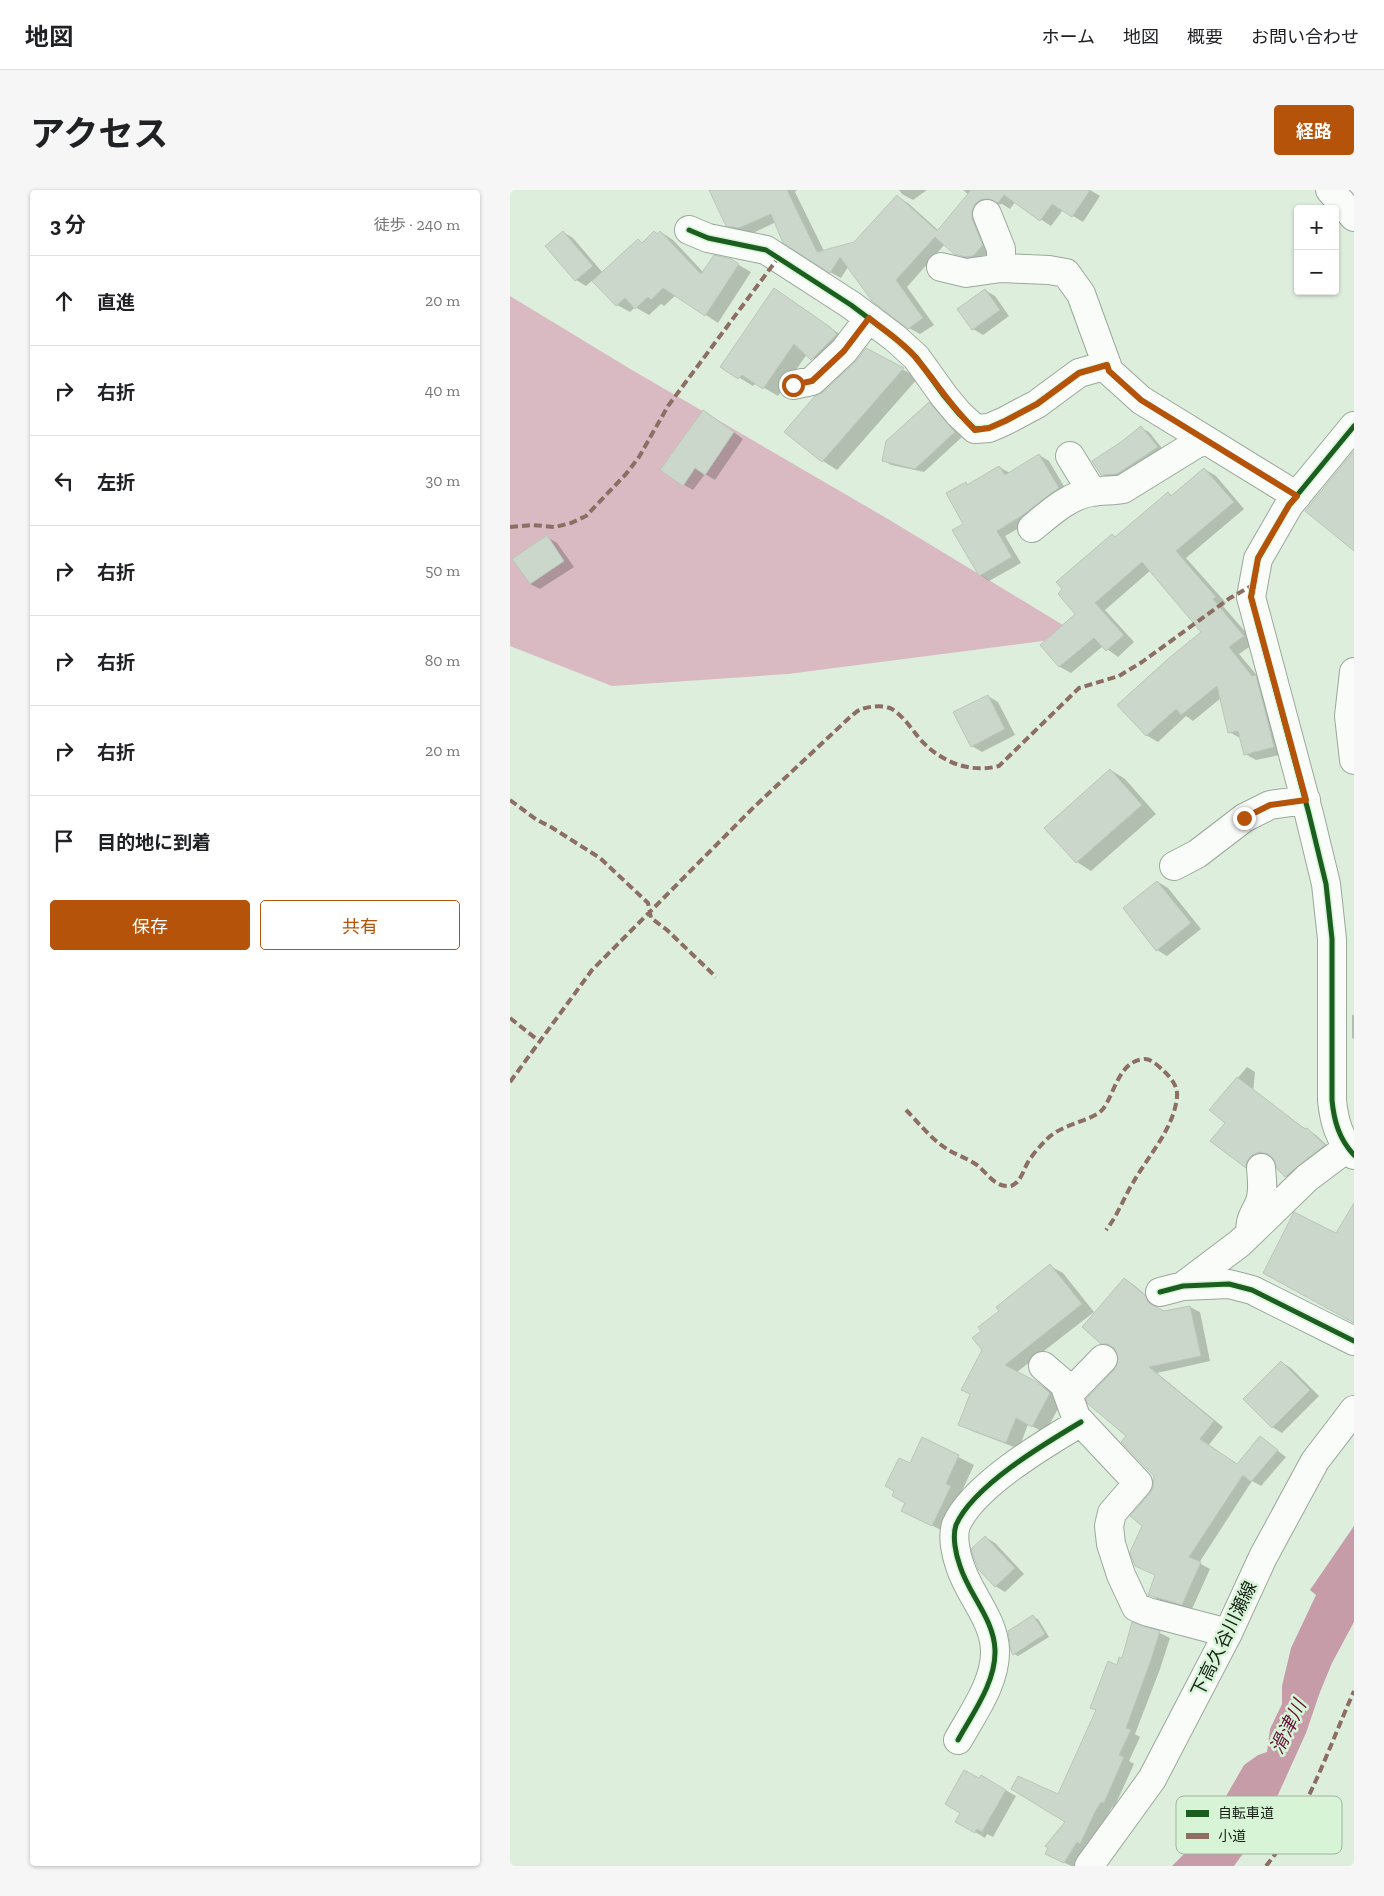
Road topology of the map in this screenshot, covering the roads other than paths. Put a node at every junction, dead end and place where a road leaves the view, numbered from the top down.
1 (1330, 190) edge
2 (987, 214) dead end
3 (1354, 217) edge
4 (689, 230) dead end
5 (941, 267) dead end
6 (1001, 268) junction
7 (869, 318) junction
8 (1107, 365) junction
9 (793, 385) dead end
10 (1354, 426) edge
11 (1204, 439) junction
12 (1070, 456) dead end
13 (1092, 492) junction
14 (1297, 496) junction
15 (1032, 528) dead end
16 (1354, 672) edge
17 (1354, 760) edge
18 (1306, 800) junction
19 (1174, 866) dead end
20 (1351, 1152) edge
21 (1261, 1168) dead end
22 (1250, 1232) junction
23 (1354, 1341) edge
24 (1103, 1359) dead end
25 (1044, 1366) dead end
26 (1068, 1395) junction
27 (1354, 1410) edge
28 (1081, 1422) junction
29 (1228, 1633) junction
30 (958, 1740) dead end
31 (1090, 1866) edge

1 - 3 street
2 - 6 street
4 - 7 street
5 - 6 street
6 - 8 street
7 - 8 street
7 - 9 street
8 - 11 street
10 - 14 street
11 - 13 street
11 - 14 street
12 - 13 street
13 - 15 street
14 - 18 street
16 - 17 street
18 - 19 street
18 - 20 street
20 - 22 street
21 - 22 street
22 - 23 street
24 - 26 street
25 - 26 street
26 - 28 street
27 - 29 street, 下高久谷川瀬線
28 - 29 street
28 - 30 street
29 - 31 street, 下高久谷川瀬線

